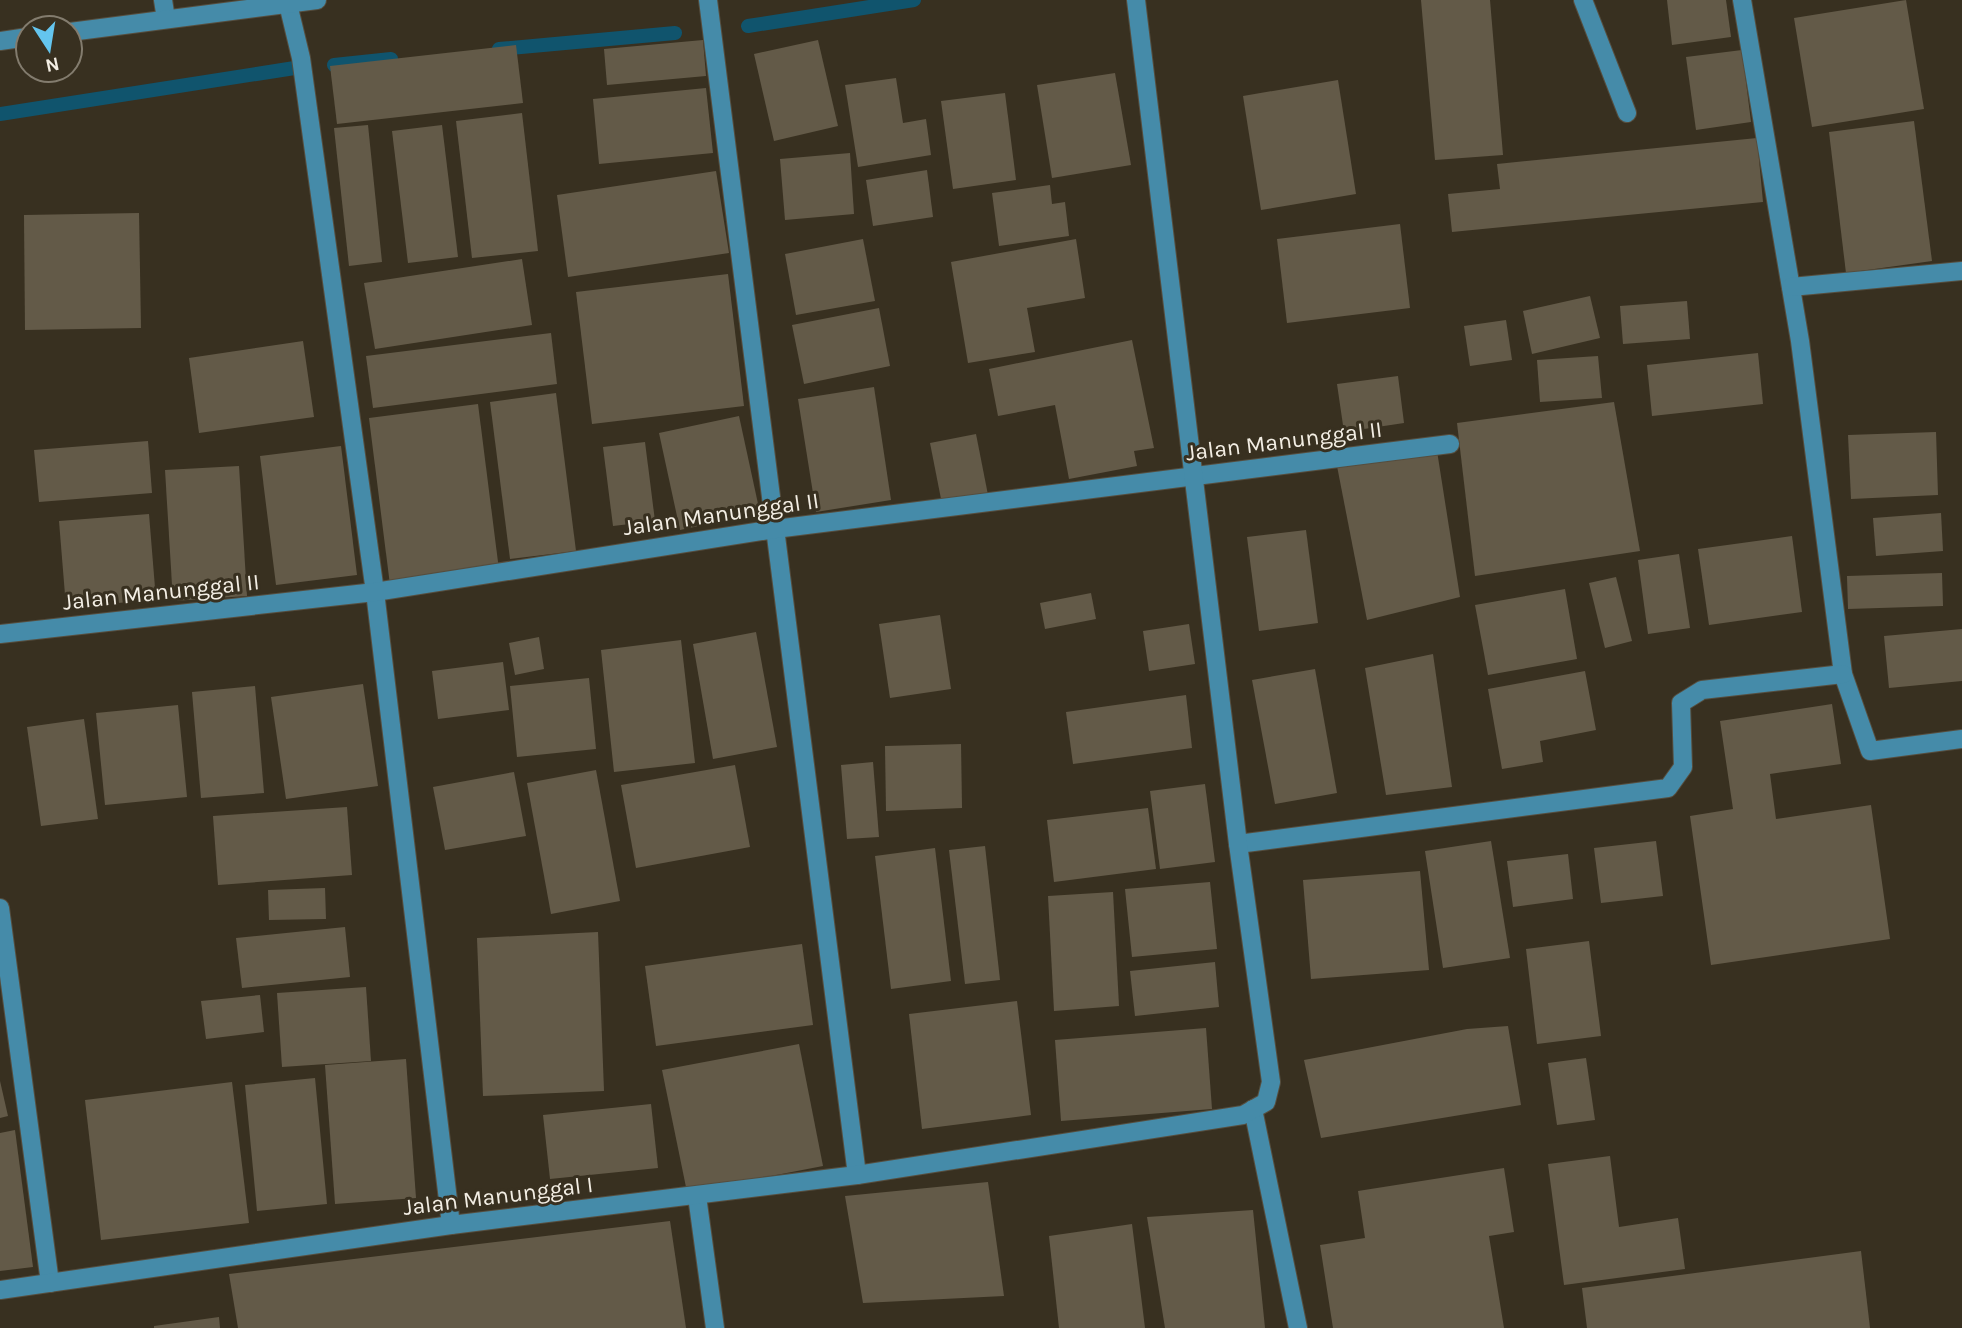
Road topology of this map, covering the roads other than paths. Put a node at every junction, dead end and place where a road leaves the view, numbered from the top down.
1 (163, 0) edge
2 (317, 0) edge
3 (1136, 0) edge
4 (1583, 0) edge
5 (1742, 0) edge
6 (288, 4) junction
7 (709, 8) edge
8 (166, 19) junction
9 (84, 30) edge
10 (1627, 113) dead end
11 (1962, 271) edge
12 (1791, 287) junction
13 (1450, 444) dead end
14 (1192, 477) junction
15 (775, 529) junction
16 (375, 592) junction
17 (0, 634) edge
18 (1843, 674) junction
19 (1962, 739) edge
20 (1238, 844) junction
21 (0, 908) edge
22 (1253, 1109) junction
23 (857, 1175) junction
24 (697, 1196) junction
25 (451, 1225) junction
26 (50, 1283) junction
27 (0, 1290) edge
28 (715, 1328) edge
29 (1298, 1328) edge

1 - 8 street
2 - 6 street
3 - 14 street
4 - 10 street
5 - 12 street
6 - 8 street
6 - 16 street
7 - 15 street
8 - 9 street
11 - 12 street
12 - 18 street
13 - 14 street, Jalan Manunggal II
14 - 15 street, Jalan Manunggal II
14 - 20 street
15 - 16 street, Jalan Manunggal II
15 - 23 street
16 - 17 street, Jalan Manunggal II
16 - 25 street
18 - 19 street
18 - 20 street
20 - 22 street
21 - 26 street
22 - 23 street, Jalan Manunggal I
22 - 29 street
23 - 24 street, Jalan Manunggal I
24 - 25 street, Jalan Manunggal I
24 - 28 street
25 - 26 street, Jalan Manunggal I
26 - 27 street, Jalan Manunggal I

